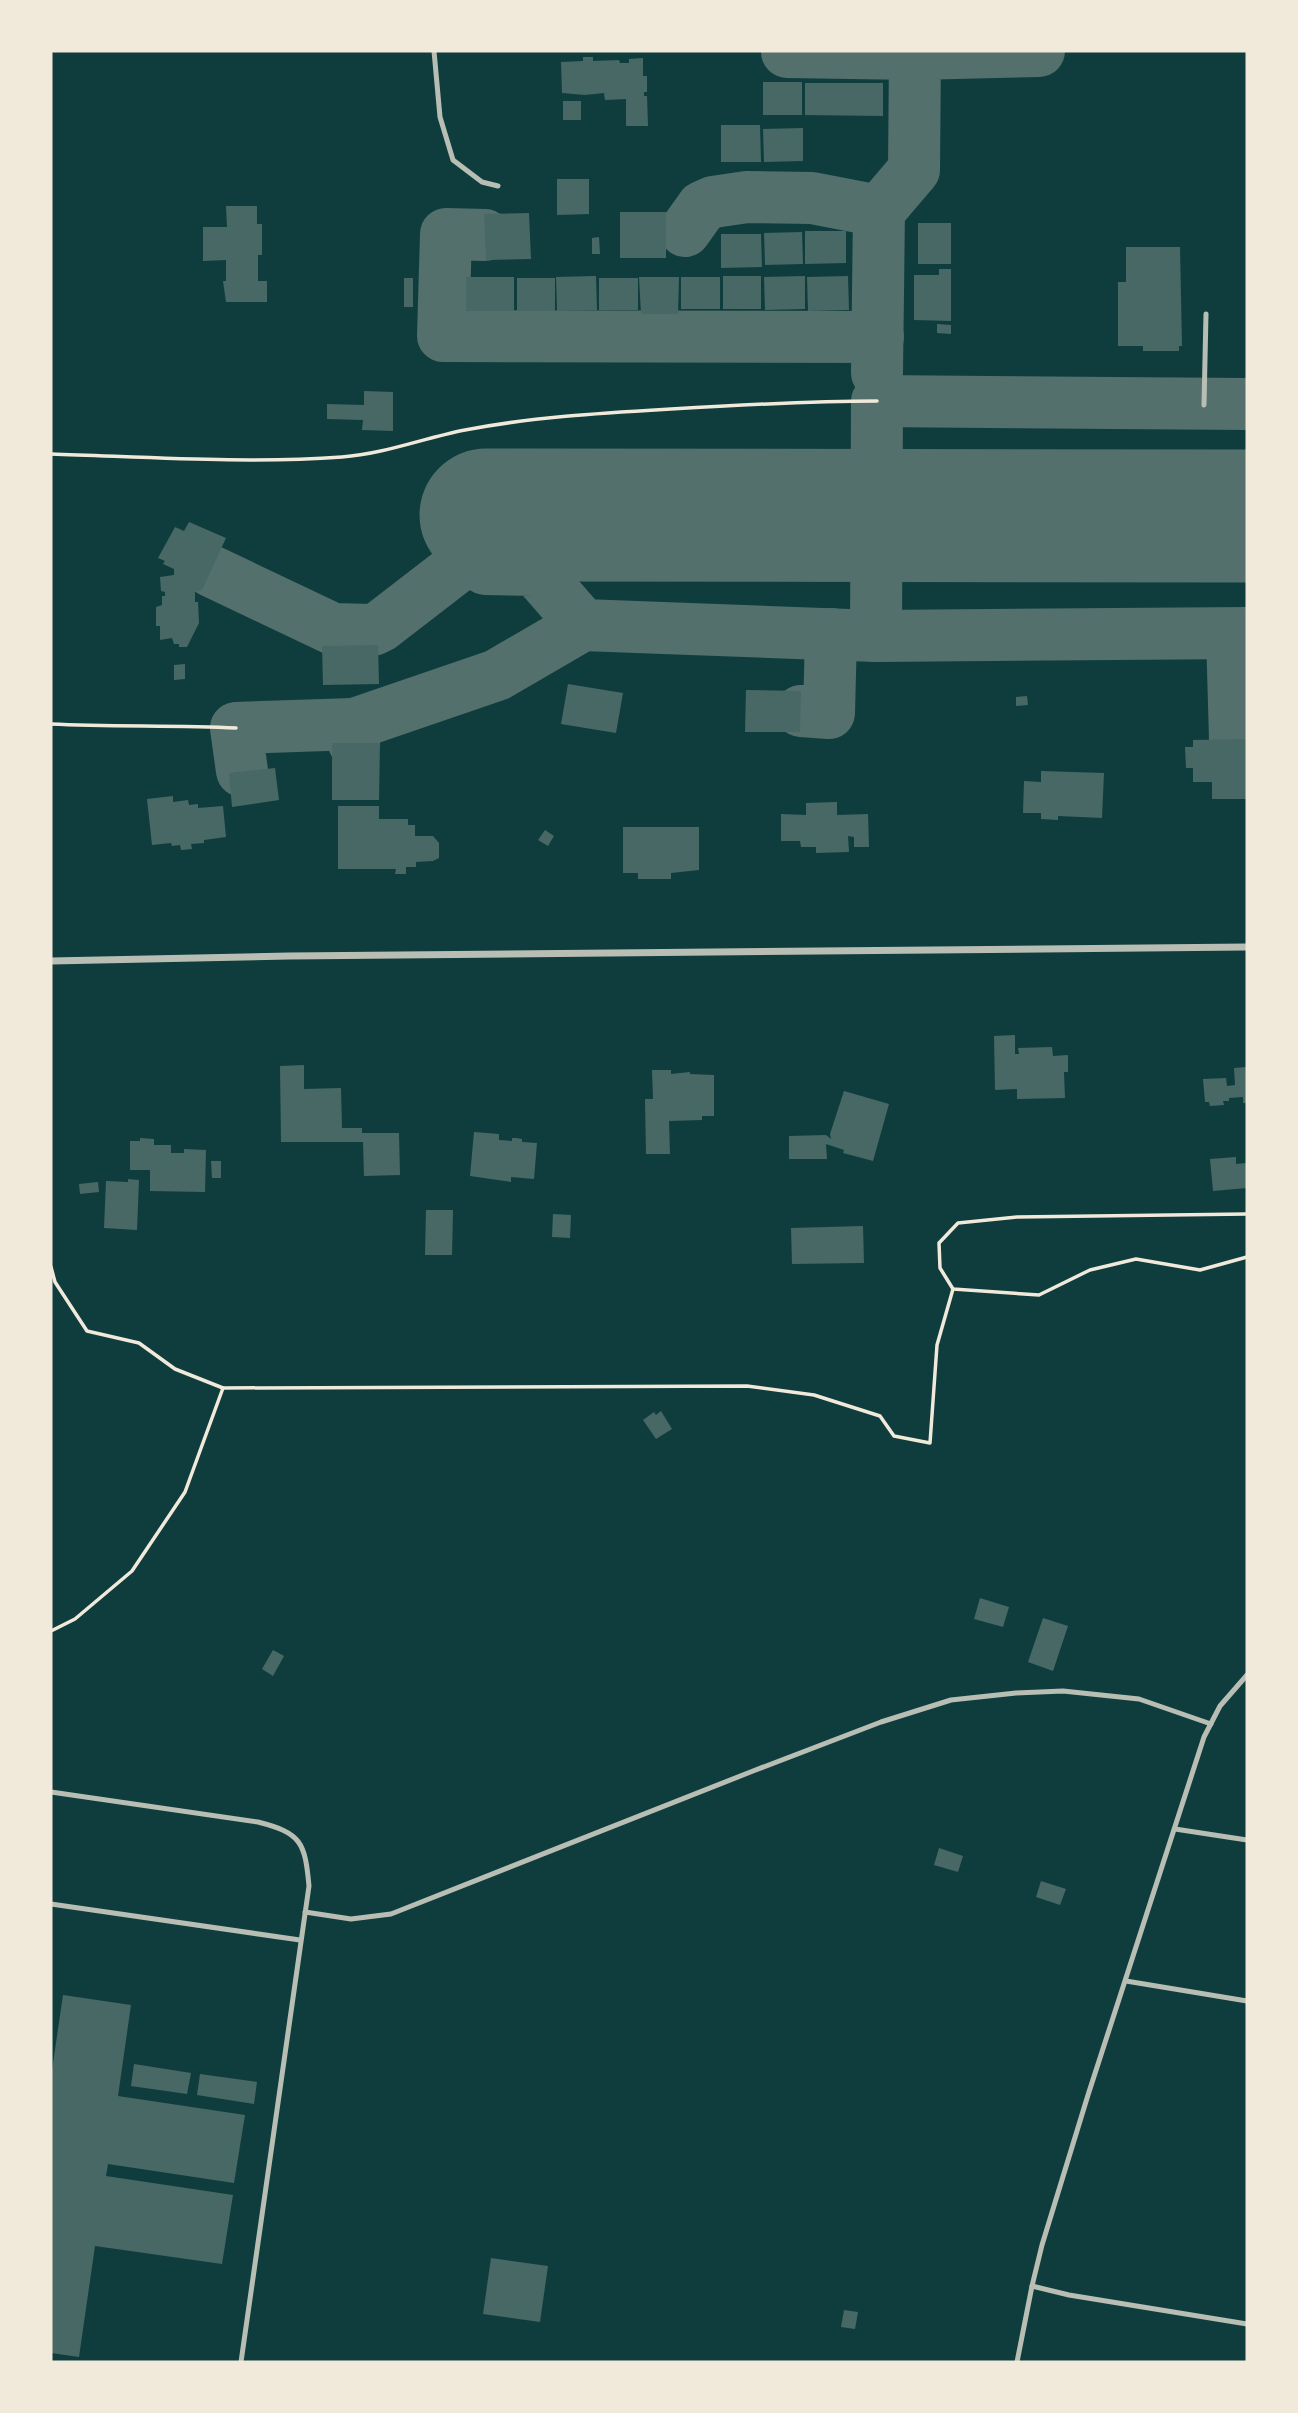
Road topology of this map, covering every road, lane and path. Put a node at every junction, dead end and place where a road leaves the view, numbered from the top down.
1 (434, 51) edge
2 (498, 186) dead end
3 (1206, 314) dead end
4 (877, 401) dead end
5 (1204, 405) dead end
6 (51, 454) edge
7 (51, 724) edge
8 (236, 728) dead end
9 (1247, 947) edge
10 (51, 961) edge
11 (1247, 1214) edge
12 (1247, 1257) edge
13 (51, 1267) edge
14 (953, 1289) junction
15 (223, 1388) junction
16 (51, 1631) edge
17 (1247, 1675) edge
18 (1211, 1724) junction
19 (51, 1792) edge
20 (1175, 1829) junction
21 (1247, 1840) edge
22 (51, 1904) edge
23 (305, 1912) junction
24 (300, 1940) junction
25 (1126, 1981) junction
26 (1247, 2001) edge
27 (1032, 2286) junction
28 (1247, 2323) edge
29 (241, 2362) edge
30 (1017, 2362) edge

1 - 2 lane
3 - 5 lane
4 - 6 path
7 - 8 path
9 - 10 street
11 - 14 path
12 - 14 path
13 - 15 path
14 - 15 path
15 - 16 path
17 - 18 lane
18 - 20 lane
18 - 23 lane
19 - 23 lane
20 - 21 lane
20 - 25 lane
22 - 24 lane
23 - 24 lane
24 - 29 lane
25 - 26 lane
25 - 27 lane
27 - 28 lane
27 - 30 lane

